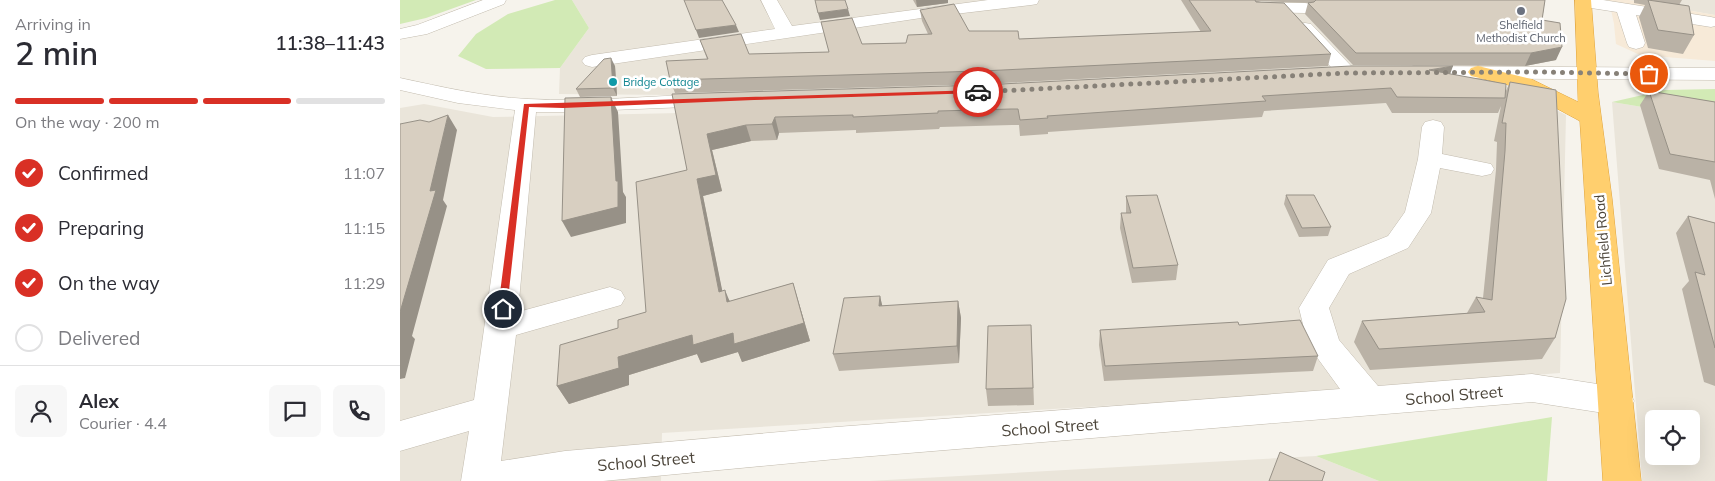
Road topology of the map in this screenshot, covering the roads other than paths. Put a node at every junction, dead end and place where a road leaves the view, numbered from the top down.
1 (498, 0) edge
2 (769, 0) edge
3 (1031, 0) edge
4 (1584, 1) edge
5 (1261, 8) edge
6 (1625, 9) junction
7 (1711, 22) dead end
8 (421, 30) junction
9 (786, 33) junction
10 (400, 34) edge
11 (1636, 42) dead end
12 (400, 43) edge
13 (592, 61) dead end
14 (1478, 72) junction
15 (1588, 72) junction
16 (1346, 73) edge
17 (1393, 73) edge
18 (1715, 74) edge
19 (401, 82) edge
20 (735, 99) edge
21 (526, 105) junction
22 (1590, 118) junction
23 (1433, 127) dead end
24 (1430, 159) junction
25 (1482, 169) dead end
26 (610, 298) dead end
27 (501, 328) junction
28 (1617, 401) junction
29 (1371, 402) junction
30 (490, 410) junction
31 (400, 436) edge
32 (482, 481) edge
33 (1622, 481) edge

1 - 8 street
2 - 9 street
3 - 9 street
4 - 6 street
4 - 15 highway, Lichfield Road
5 - 16 street
6 - 7 street
6 - 11 street
8 - 10 street
8 - 12 street
9 - 13 street
14 - 15 street
14 - 17 street
14 - 22 highway
15 - 18 street
15 - 22 highway, Lichfield Road
19 - 21 street
20 - 21 street
21 - 27 street
22 - 28 highway, Lichfield Road
23 - 24 street
24 - 25 street
24 - 29 street
26 - 27 street
27 - 30 street
28 - 29 street, School Street
28 - 33 highway, Lichfield Road
29 - 32 street, School Street
30 - 31 street
30 - 32 street

